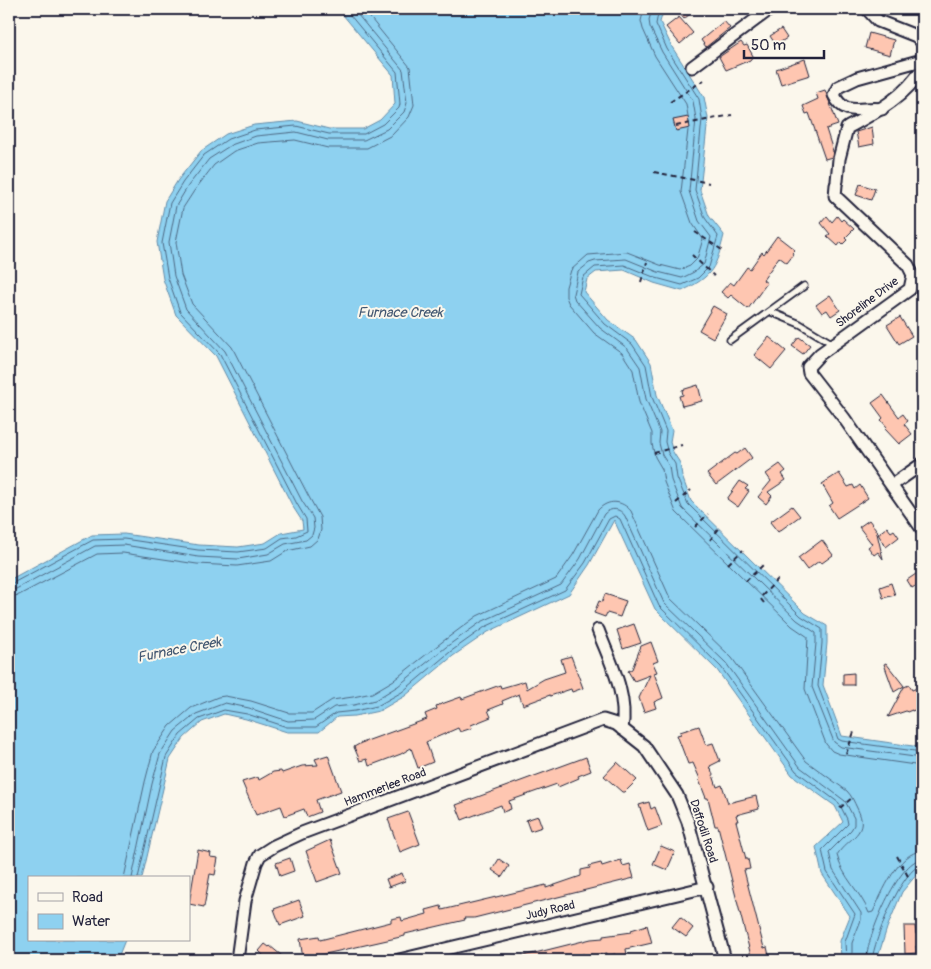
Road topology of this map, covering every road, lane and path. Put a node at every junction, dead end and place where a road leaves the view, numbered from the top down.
1 (770, 9) edge
2 (867, 9) edge
3 (922, 42) edge
4 (922, 60) edge
5 (692, 67) dead end
6 (922, 69) edge
7 (704, 80) dead end
8 (670, 102) dead end
9 (882, 109) junction
10 (732, 115) dead end
11 (676, 126) dead end
12 (654, 172) dead end
13 (709, 183) dead end
14 (694, 232) dead end
15 (725, 252) dead end
16 (692, 255) dead end
17 (647, 262) dead end
18 (714, 276) dead end
19 (641, 282) dead end
20 (804, 286) dead end
21 (771, 312) junction
22 (730, 340) dead end
23 (833, 344) junction
24 (682, 445) dead end
25 (654, 453) dead end
26 (922, 464) edge
27 (892, 485) junction
28 (691, 490) dead end
29 (676, 502) dead end
30 (708, 514) dead end
31 (721, 526) dead end
32 (695, 527) dead end
33 (922, 529) edge
34 (710, 540) dead end
35 (743, 550) dead end
36 (728, 564) dead end
37 (764, 565) dead end
38 (778, 579) dead end
39 (746, 580) dead end
40 (764, 602) dead end
41 (598, 630) dead end
42 (622, 729) junction
43 (854, 732) dead end
44 (846, 754) dead end
45 (853, 797) dead end
46 (840, 808) dead end
47 (897, 856) dead end
48 (910, 880) dead end
49 (707, 887) junction
50 (236, 960) edge
51 (399, 960) edge
52 (725, 960) edge

1 - 5 street
2 - 3 street
4 - 9 street
6 - 9 street, Shoreline Drive
7 - 8 path
9 - 23 street, Shoreline Drive
10 - 11 path
12 - 13 path
14 - 15 path
16 - 18 path
17 - 19 path
20 - 21 lane
21 - 22 lane
21 - 23 lane
23 - 27 street, Shoreline Drive
24 - 25 path
26 - 27 street
27 - 33 street
28 - 29 path
30 - 32 path
31 - 34 path
35 - 36 path
37 - 39 path
38 - 40 path
41 - 42 street
42 - 49 street, Daffodil Road
42 - 50 street, Hammerlee Road
43 - 44 path
45 - 46 path
47 - 48 path
49 - 51 street, Judy Road
49 - 52 street, Daffodil Road

